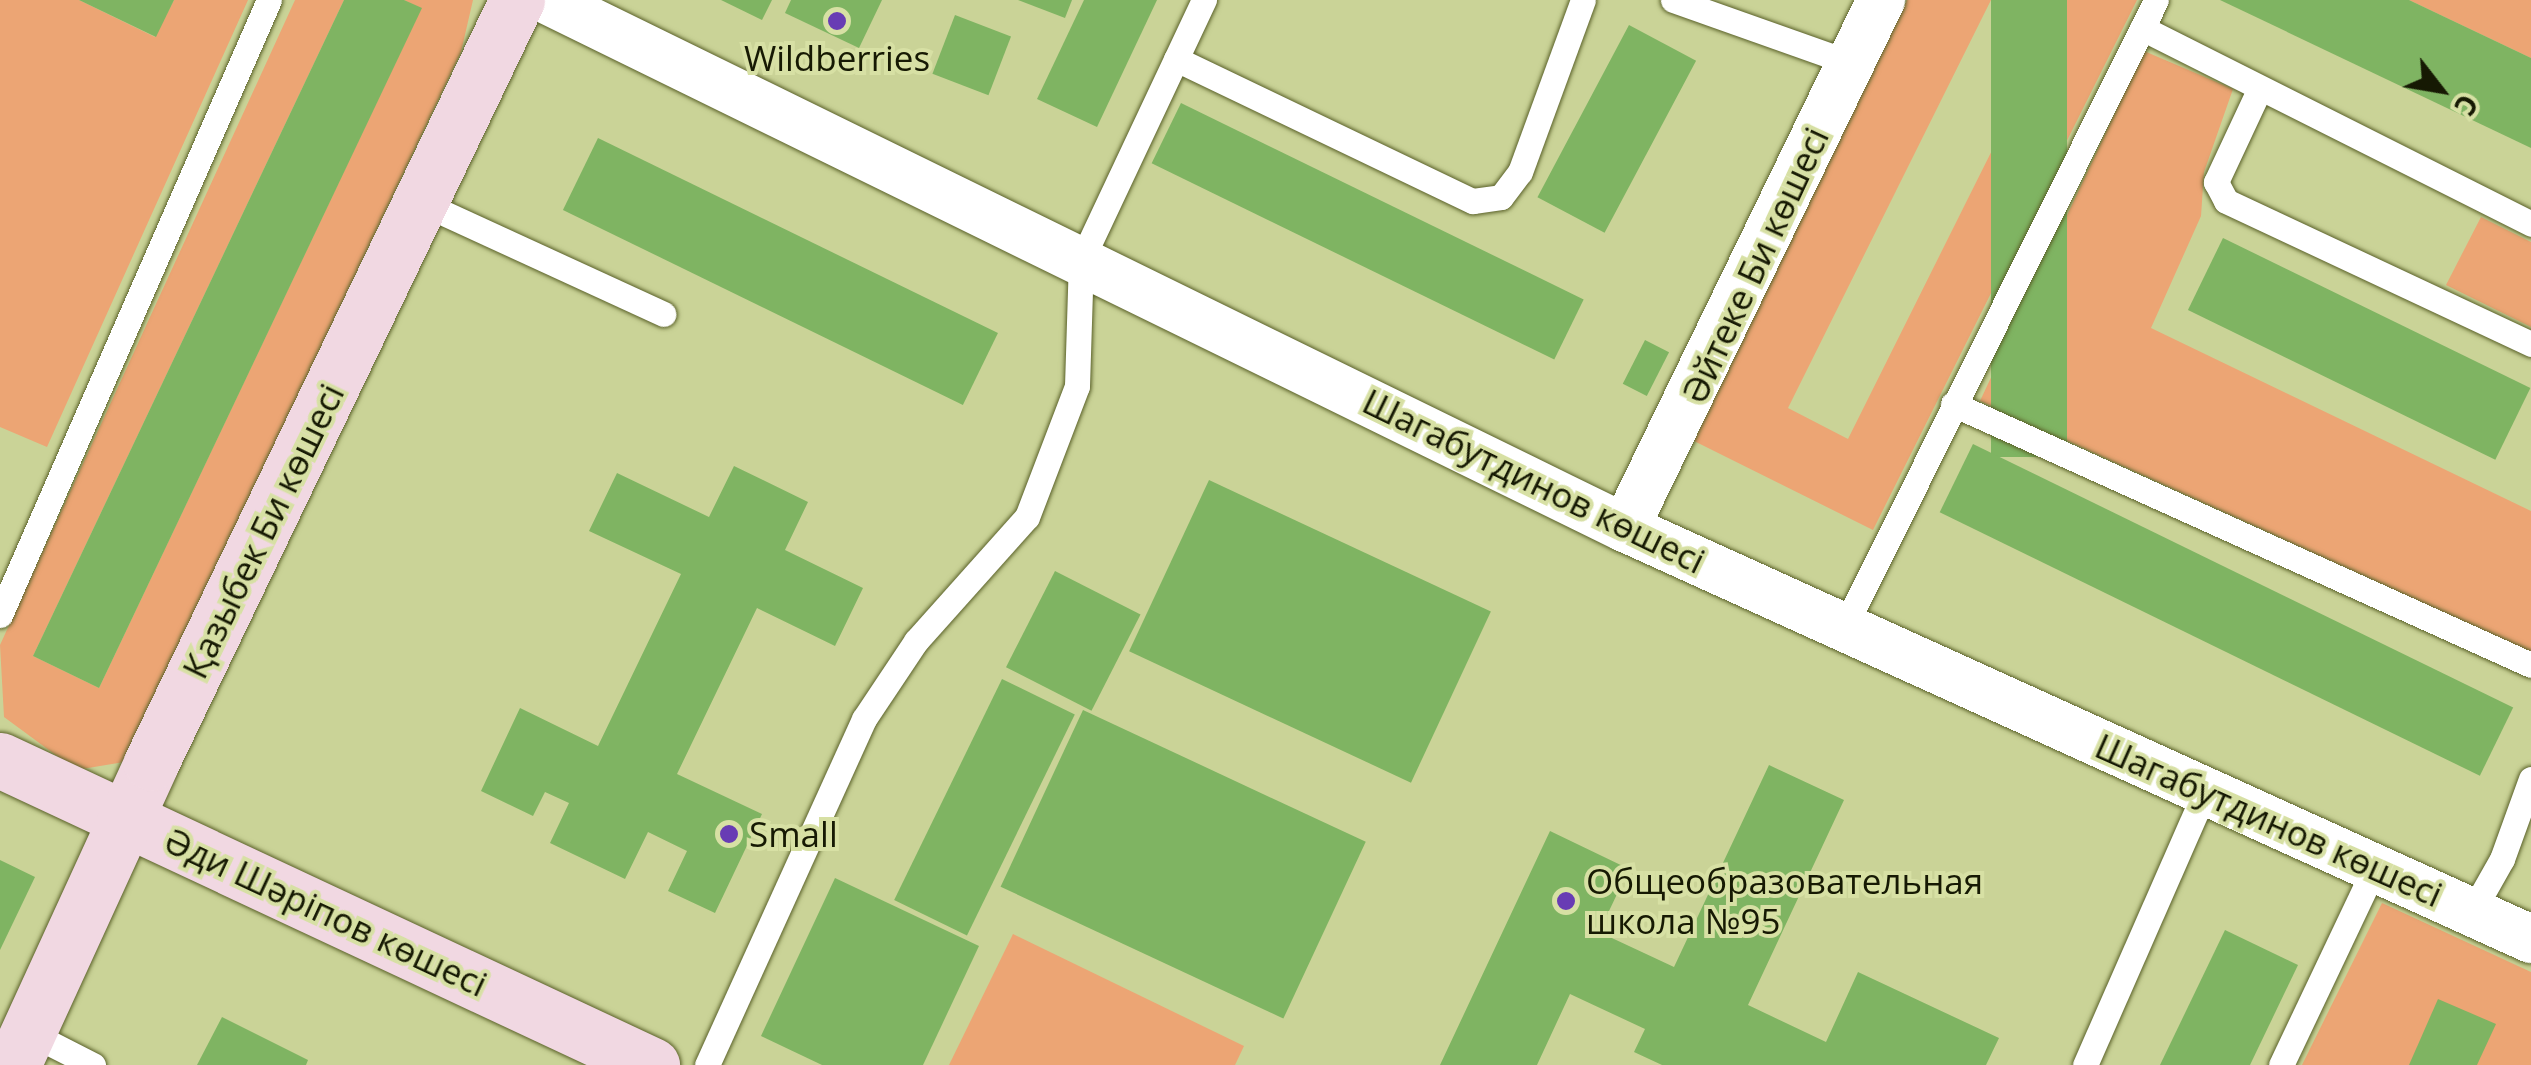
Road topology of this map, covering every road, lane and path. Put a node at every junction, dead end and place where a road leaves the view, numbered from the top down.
1 (269, 0) edge
2 (518, 0) edge
3 (547, 0) edge
4 (1204, 0) edge
5 (1583, 0) edge
6 (1673, 0) edge
7 (1881, 0) edge
8 (2156, 0) edge
9 (2142, 28) junction
10 (1176, 59) junction
11 (1851, 63) junction
12 (2260, 88) junction
13 (420, 202) junction
14 (2531, 224) edge
15 (1081, 261) junction
16 (663, 314) dead end
17 (2531, 344) edge
18 (1953, 404) junction
19 (1625, 528) junction
20 (0, 615) edge
21 (1844, 628) junction
22 (2531, 665) edge
23 (0, 760) edge
24 (2531, 779) edge
25 (2205, 792) junction
26 (126, 818) junction
27 (2374, 868) junction
28 (2472, 912) junction
29 (2531, 940) edge
30 (21, 1049) edge
31 (93, 1065) edge
32 (652, 1065) edge
33 (708, 1065) edge
34 (2085, 1065) edge
35 (2281, 1065) edge

1 - 20 lane
2 - 13 street, Қазыбек Би көшесі
3 - 15 street, Шагабутдинов көшесі
4 - 10 lane
5 - 10 lane
6 - 11 lane
7 - 11 street, Әйтеке Би көшесі
8 - 9 lane
9 - 12 lane
9 - 18 lane
10 - 15 lane
11 - 19 street, Әйтеке Би көшесі
12 - 14 lane
12 - 17 lane
13 - 16 lane
13 - 26 street, Қазыбек Би көшесі
15 - 19 street, Шагабутдинов көшесі
15 - 33 lane
18 - 21 lane
18 - 22 lane
19 - 21 street, Шагабутдинов көшесі
21 - 25 street, Шагабутдинов көшесі
23 - 26 street, Әди Шәріпов көшесі
24 - 28 lane
25 - 27 street, Шагабутдинов көшесі
25 - 34 lane
26 - 30 street, Қазыбек Би көшесі
26 - 32 street, Әди Шәріпов көшесі
27 - 28 street, Шагабутдинов көшесі
27 - 35 lane
28 - 29 street, Шагабутдинов көшесі
30 - 31 lane

